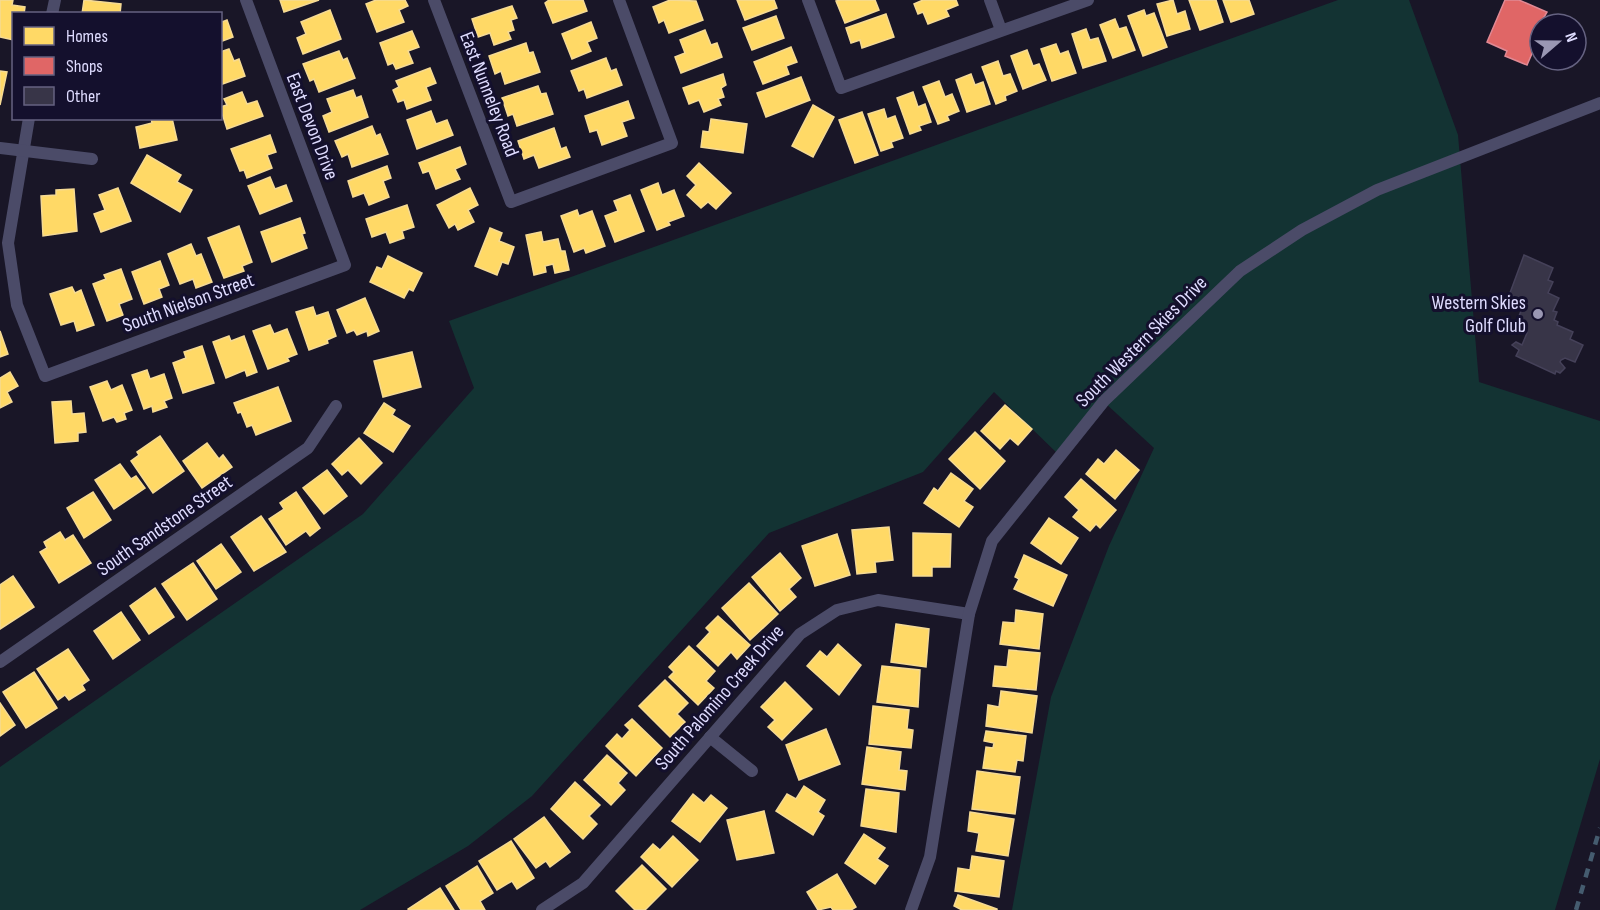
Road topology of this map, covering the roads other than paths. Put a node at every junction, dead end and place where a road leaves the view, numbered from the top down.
1 (246, 0) edge
2 (434, 0) edge
3 (620, 0) edge
4 (808, 0) edge
5 (990, 0) edge
6 (1088, 0) edge
7 (1001, 30) junction
8 (1600, 103) edge
9 (29, 120) edge
10 (0, 148) edge
11 (22, 151) junction
12 (92, 159) dead end
13 (345, 265) joint
14 (336, 406) dead end
15 (969, 614) junction
16 (0, 662) edge
17 (710, 737) junction
18 (752, 771) dead end
19 (542, 910) edge
20 (911, 910) edge

1 - 13 street, East Devon Drive
2 - 3 street, East Nunneley Road
4 - 7 street
5 - 7 street
6 - 7 street
8 - 15 street, South Western Skies Drive
9 - 11 street
10 - 11 street
11 - 12 street
11 - 13 street, South Nielson Street
14 - 16 street, South Sandstone Street
15 - 17 street, South Palomino Creek Drive
15 - 20 street, South Western Skies Drive
17 - 18 street
17 - 19 street, South Palomino Creek Drive

